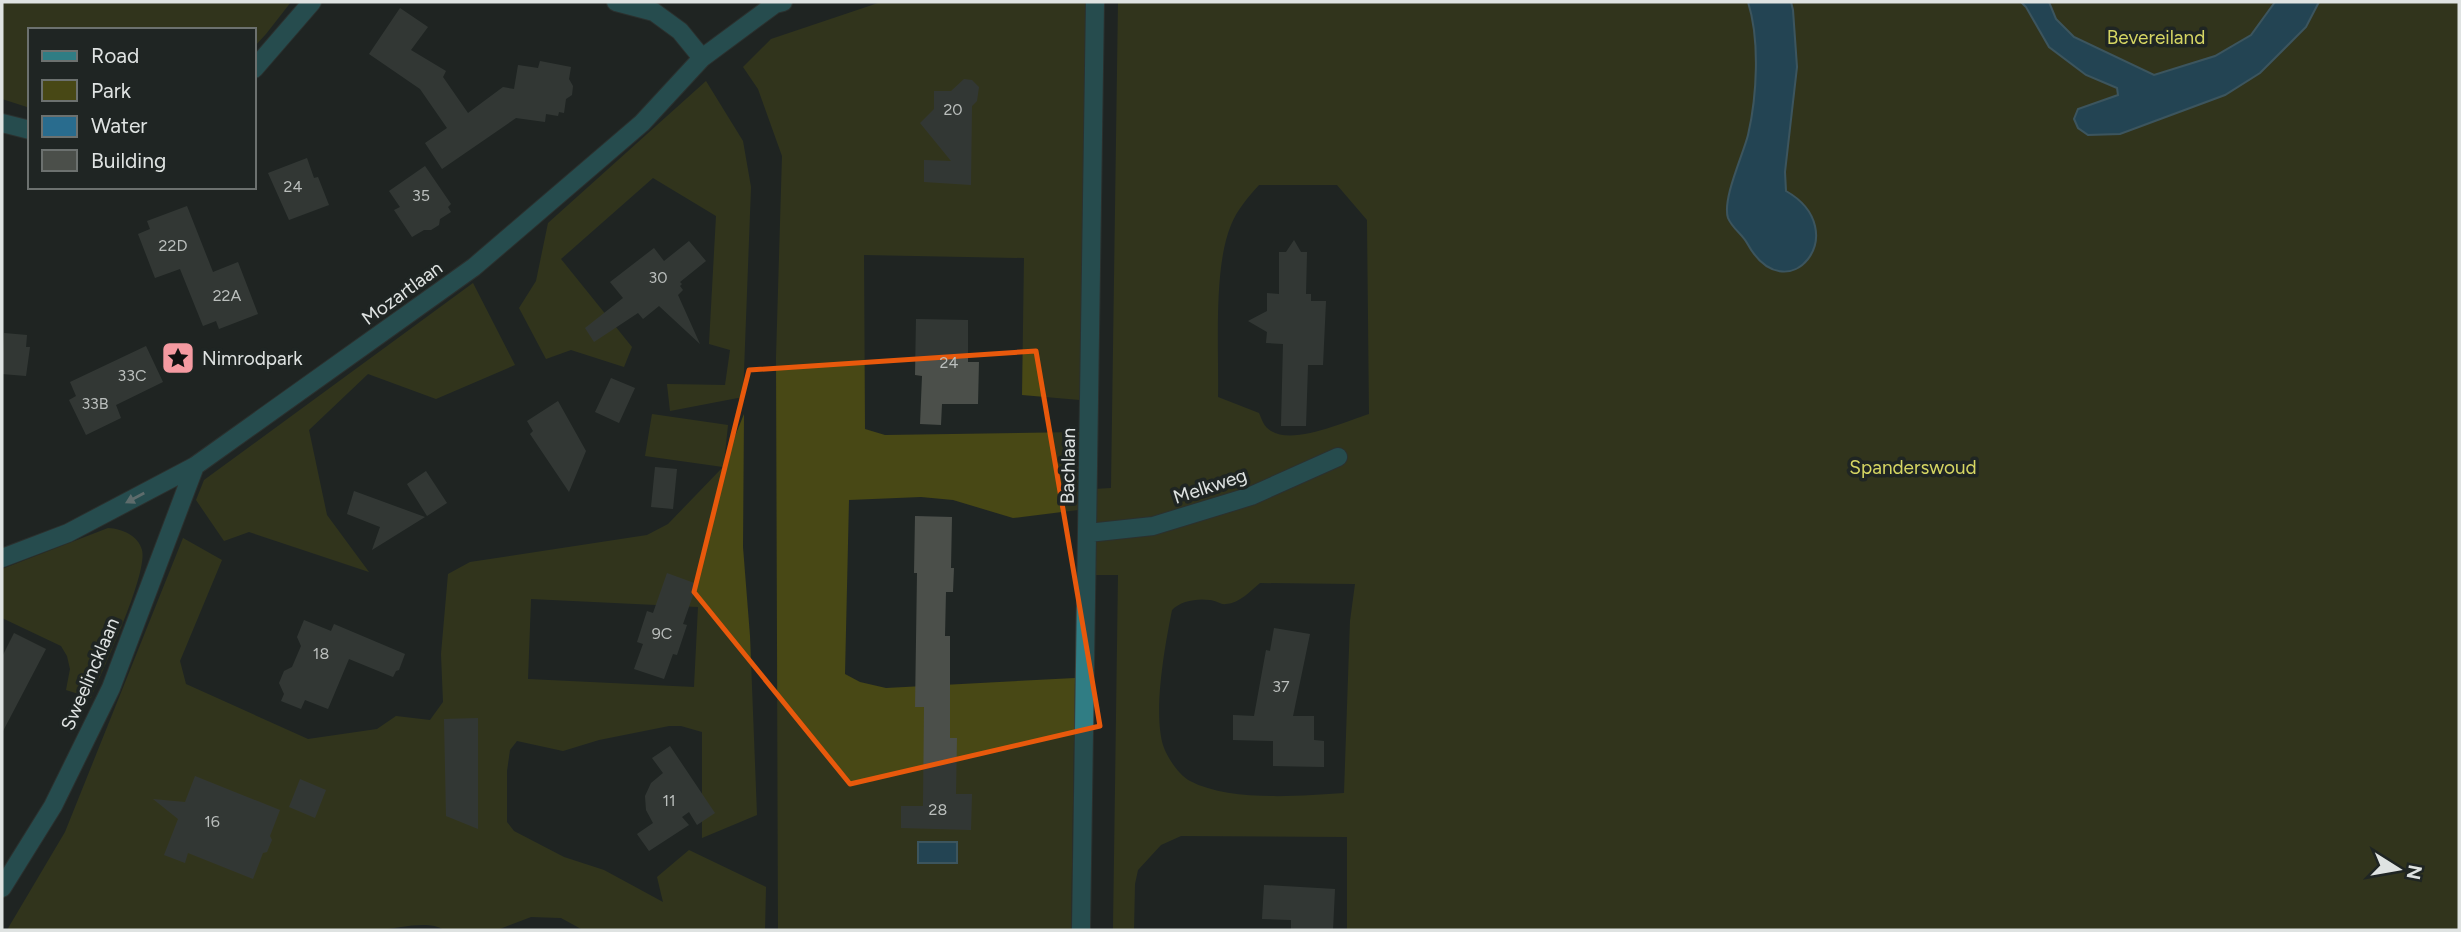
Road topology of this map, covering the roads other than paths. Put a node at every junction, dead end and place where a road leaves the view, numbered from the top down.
1 (312, 2) edge
2 (616, 2) edge
3 (783, 2) edge
4 (1095, 2) edge
5 (702, 58) junction
6 (256, 67) edge
7 (2, 123) edge
8 (28, 130) edge
9 (1338, 457) dead end
10 (195, 466) junction
11 (1088, 533) junction
12 (2, 558) edge
13 (2, 888) edge
14 (1081, 930) edge

1 - 6 street
2 - 5 street
3 - 5 street, Mozartlaan
4 - 11 street, Bachlaan
5 - 10 street, Mozartlaan
7 - 8 street
9 - 11 street, Melkweg
10 -> 12 street, Mozartlaan
10 - 13 street, Sweelincklaan
11 - 14 street, Bachlaan

